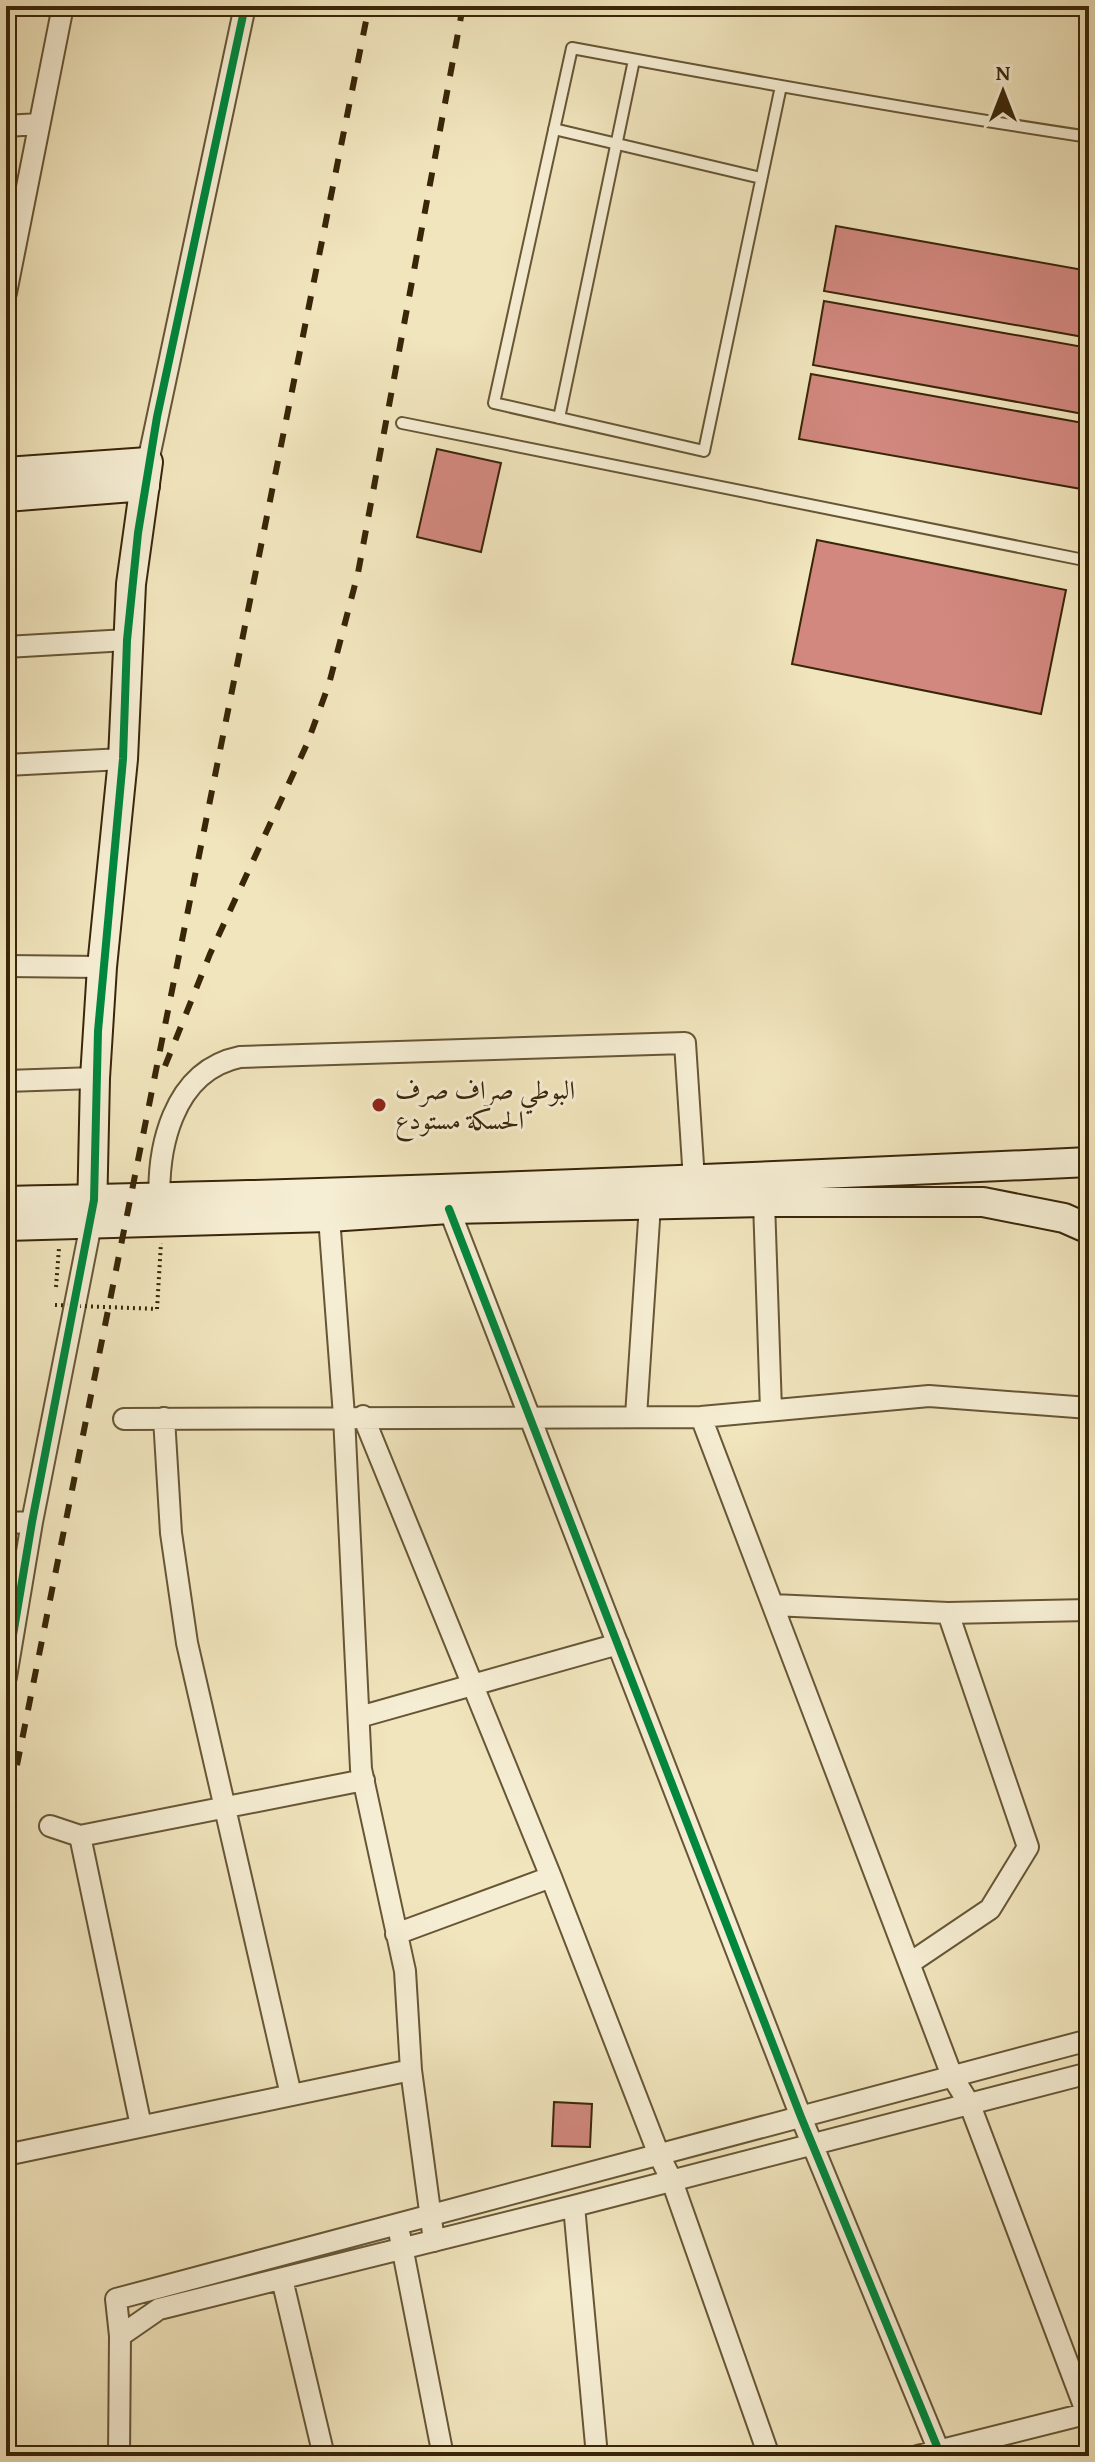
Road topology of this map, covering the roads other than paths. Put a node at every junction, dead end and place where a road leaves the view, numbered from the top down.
1 (63, 6) edge
2 (245, 6) edge
3 (634, 60) junction
4 (781, 86) junction
5 (39, 124) junction
6 (6, 126) edge
7 (554, 129) junction
8 (1089, 137) edge
9 (616, 144) junction
10 (761, 178) junction
11 (6, 293) edge
12 (559, 418) junction
13 (402, 423) dead end
14 (6, 472) edge
15 (146, 474) junction
16 (6, 497) edge
17 (1089, 561) edge
18 (127, 640) junction
19 (6, 647) edge
20 (123, 759) junction
21 (6, 765) edge
22 (6, 966) edge
23 (102, 967) junction
24 (95, 1078) junction
25 (6, 1081) edge
26 (1089, 1162) edge
27 (694, 1180) junction
28 (6, 1201) edge
29 (764, 1202) junction
30 (650, 1205) junction
31 (449, 1209) junction
32 (160, 1211) junction
33 (92, 1212) junction
34 (329, 1217) junction
35 (6, 1226) edge
36 (1089, 1229) edge
37 (1089, 1408) edge
38 (771, 1410) junction
39 (354, 1416) junction
40 (529, 1416) junction
41 (636, 1416) junction
42 (701, 1417) junction
43 (164, 1418) junction
44 (124, 1419) dead end
45 (32, 1522) junction
46 (6, 1523) edge
47 (773, 1605) junction
48 (1089, 1610) edge
49 (948, 1613) junction
50 (618, 1644) junction
51 (6, 1677) edge
52 (473, 1685) junction
53 (359, 1717) junction
54 (364, 1780) junction
55 (224, 1809) junction
56 (50, 1826) dead end
57 (80, 1836) junction
58 (551, 1877) junction
59 (396, 1934) junction
60 (910, 1963) junction
61 (1089, 2040) edge
62 (411, 2070) junction
63 (1089, 2073) edge
64 (952, 2076) junction
65 (291, 2095) junction
66 (970, 2105) junction
67 (801, 2117) junction
68 (141, 2126) junction
69 (814, 2144) junction
70 (6, 2155) edge
71 (659, 2155) junction
72 (672, 2181) junction
73 (574, 2206) junction
74 (429, 2216) junction
75 (397, 2224) junction
76 (434, 2241) junction
77 (402, 2249) junction
78 (282, 2279) junction
79 (120, 2336) junction
80 (1088, 2415) edge
81 (940, 2454) edge
82 (119, 2456) edge
83 (324, 2456) edge
84 (443, 2456) edge
85 (597, 2456) edge
86 (769, 2456) edge
87 (918, 2456) edge

1 - 5 street
2 - 15 street
3 - 4 lane
3 - 7 lane
3 - 9 lane
4 - 8 lane
4 - 10 lane
5 - 6 street
5 - 11 street
7 - 9 lane
7 - 12 lane
9 - 10 lane
9 - 12 lane
10 - 12 lane
13 - 17 lane
14 - 15 street
15 - 16 street
15 - 18 street
18 - 19 street
18 - 20 street
20 - 21 street
20 - 23 street
22 - 23 street
23 - 24 street
24 - 25 street
24 - 33 street
26 - 27 street
27 - 32 street
27 - 32 street
28 - 33 street
29 - 30 street
29 - 36 street
29 - 38 street
30 - 31 street
30 - 41 street
31 - 34 street
31 - 40 street
32 - 33 street
32 - 34 street
33 - 35 street
33 - 45 street
34 - 39 street
37 - 38 street
38 - 42 street
39 - 40 street
39 - 43 street
39 - 52 street
39 - 53 street
40 - 41 street
40 - 50 street
41 - 42 street
42 - 47 street
43 - 44 street
43 - 55 street
45 - 46 street
45 - 51 street
47 - 49 street
47 - 60 street
48 - 49 street
49 - 60 street
50 - 52 street
50 - 67 street
52 - 53 street
52 - 58 street
53 - 54 street
54 - 55 street
54 - 59 street
55 - 57 street
55 - 65 street
56 - 57 street
57 - 68 street
58 - 59 street
58 - 71 street
59 - 62 street
60 - 64 street
61 - 64 street
62 - 65 street
62 - 74 street
63 - 66 street
64 - 66 street
64 - 67 street
65 - 68 street
66 - 69 street
66 - 80 street
67 - 69 street
67 - 71 street
68 - 70 street
69 - 72 street
69 - 81 street
71 - 72 street
71 - 74 street
72 - 73 street
72 - 86 street
73 - 76 street
73 - 85 street
74 - 75 street
74 - 76 street
75 - 77 street
75 - 79 street
76 - 77 street
77 - 78 street
77 - 84 street
78 - 79 street
78 - 83 street
79 - 82 street
80 - 81 street
81 - 87 street

